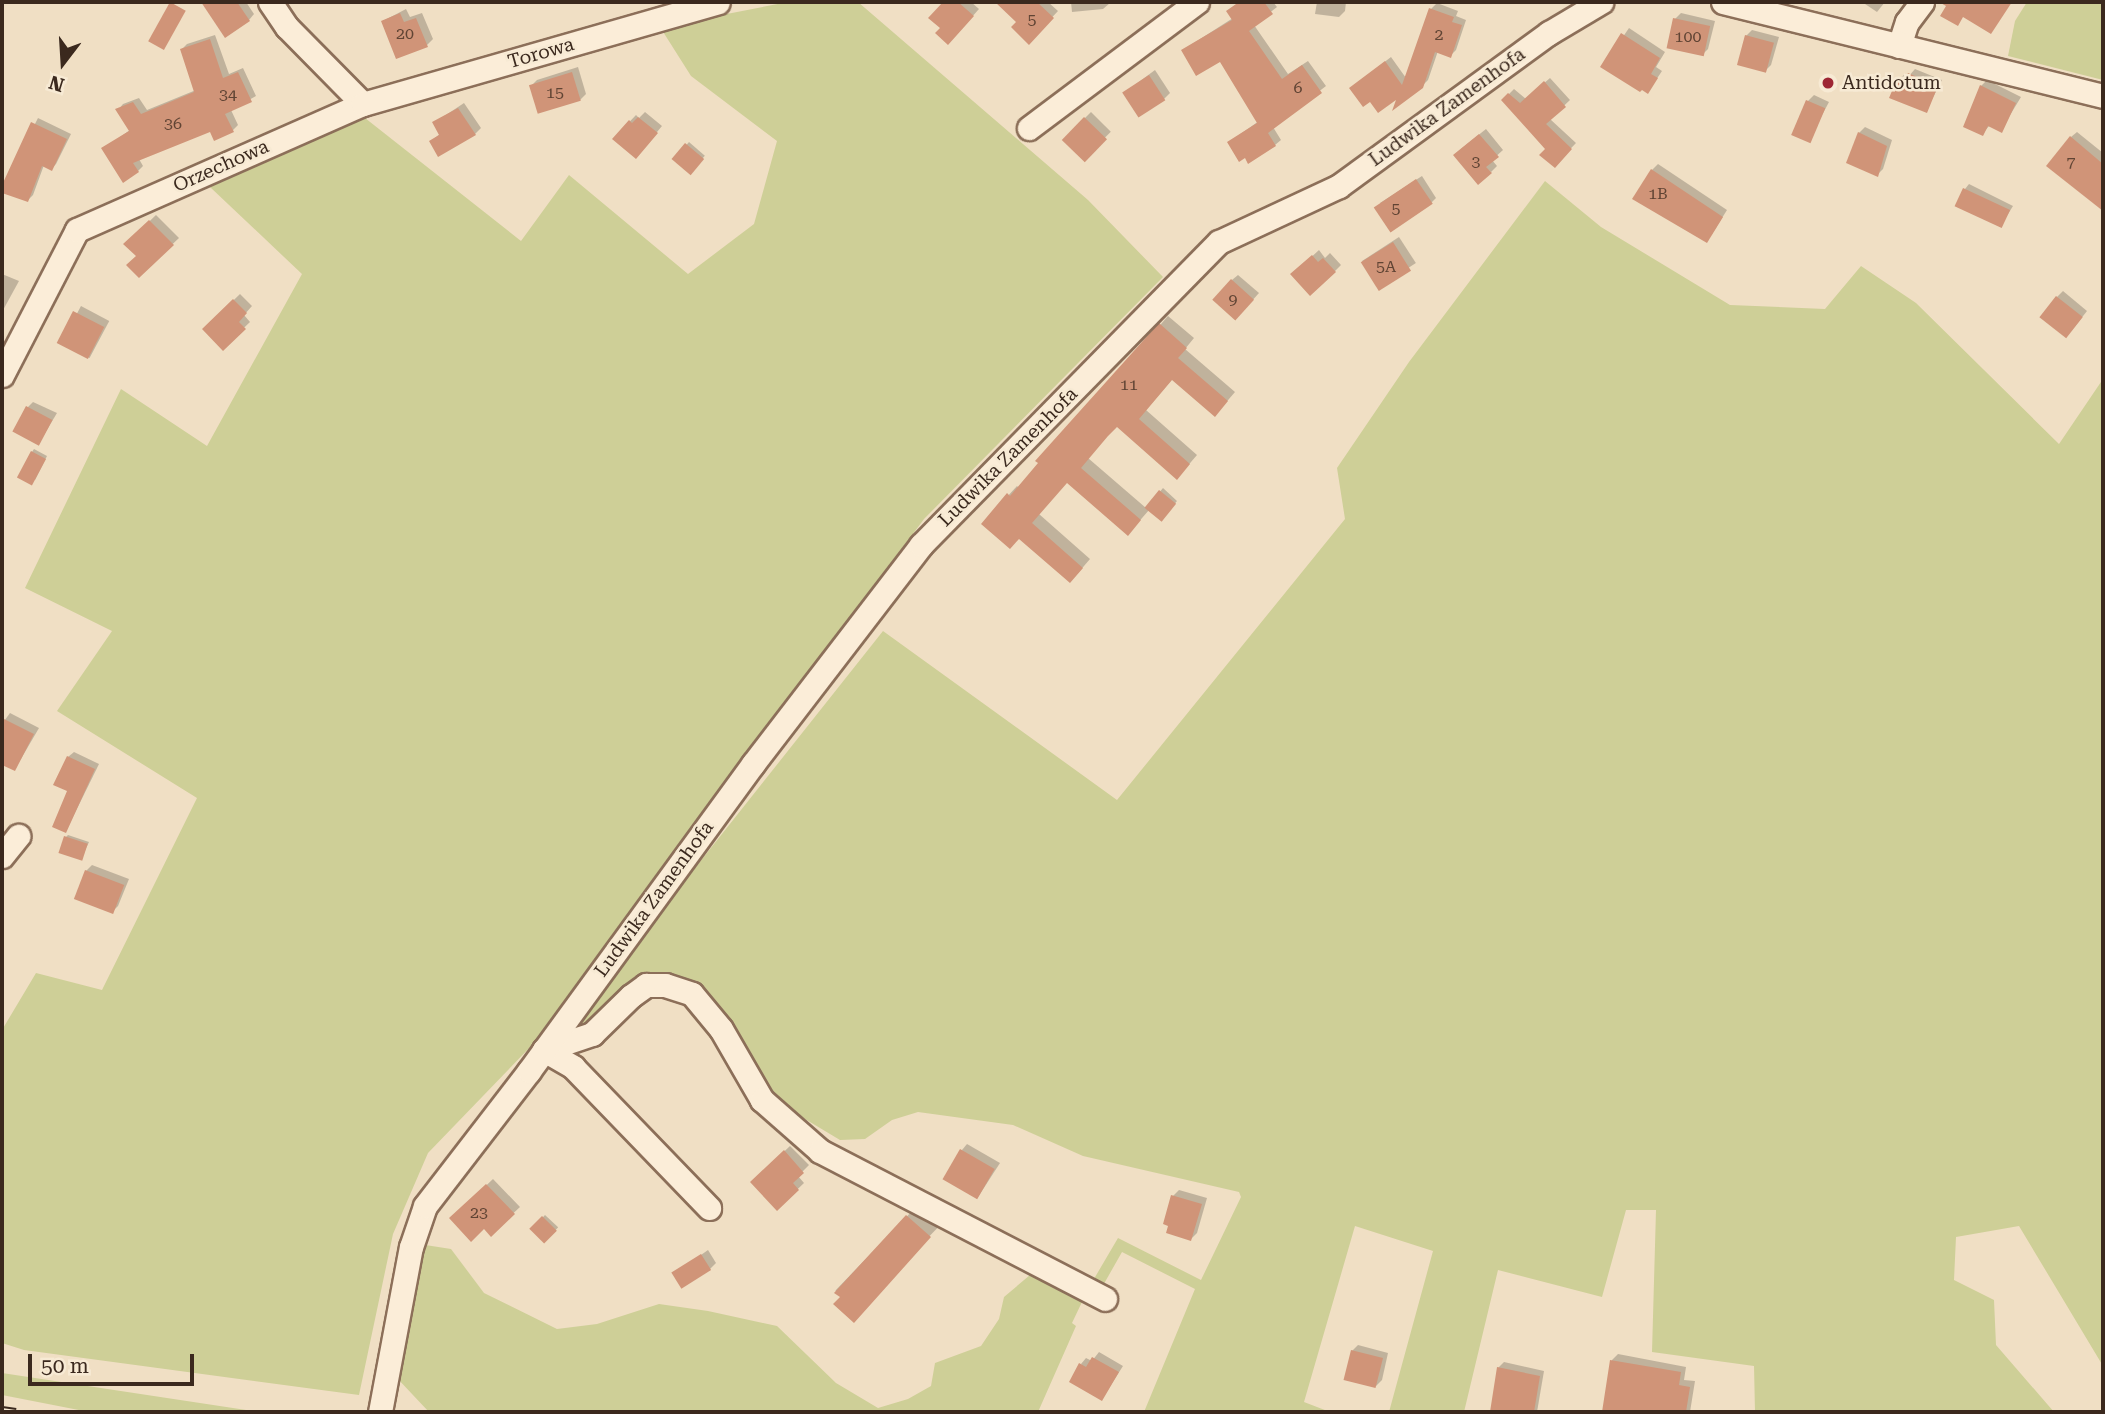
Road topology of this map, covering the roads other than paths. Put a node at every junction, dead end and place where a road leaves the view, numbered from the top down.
1 (270, 2) edge
2 (718, 2) edge
3 (1198, 2) edge
4 (1601, 2) edge
5 (1723, 2) edge
6 (1922, 2) edge
7 (1899, 46) junction
8 (2103, 96) edge
9 (363, 104) junction
10 (1029, 128) dead end
11 (8, 349) edge
12 (2, 375) edge
13 (18, 836) dead end
14 (2, 856) edge
15 (544, 1050) junction
16 (709, 1208) dead end
17 (1105, 1299) dead end
18 (380, 1412) edge

1 - 9 street
2 - 9 street, Torowa
3 - 10 street
4 - 15 street, Ludwika Zamenhofa
5 - 7 street
6 - 7 street
7 - 8 street
9 - 11 street, Orzechowa
11 - 12 street, Orzechowa
13 - 14 street
15 - 16 street
15 - 17 street, Ludwika Zamenhofa
15 - 18 street, Ludwika Zamenhofa

